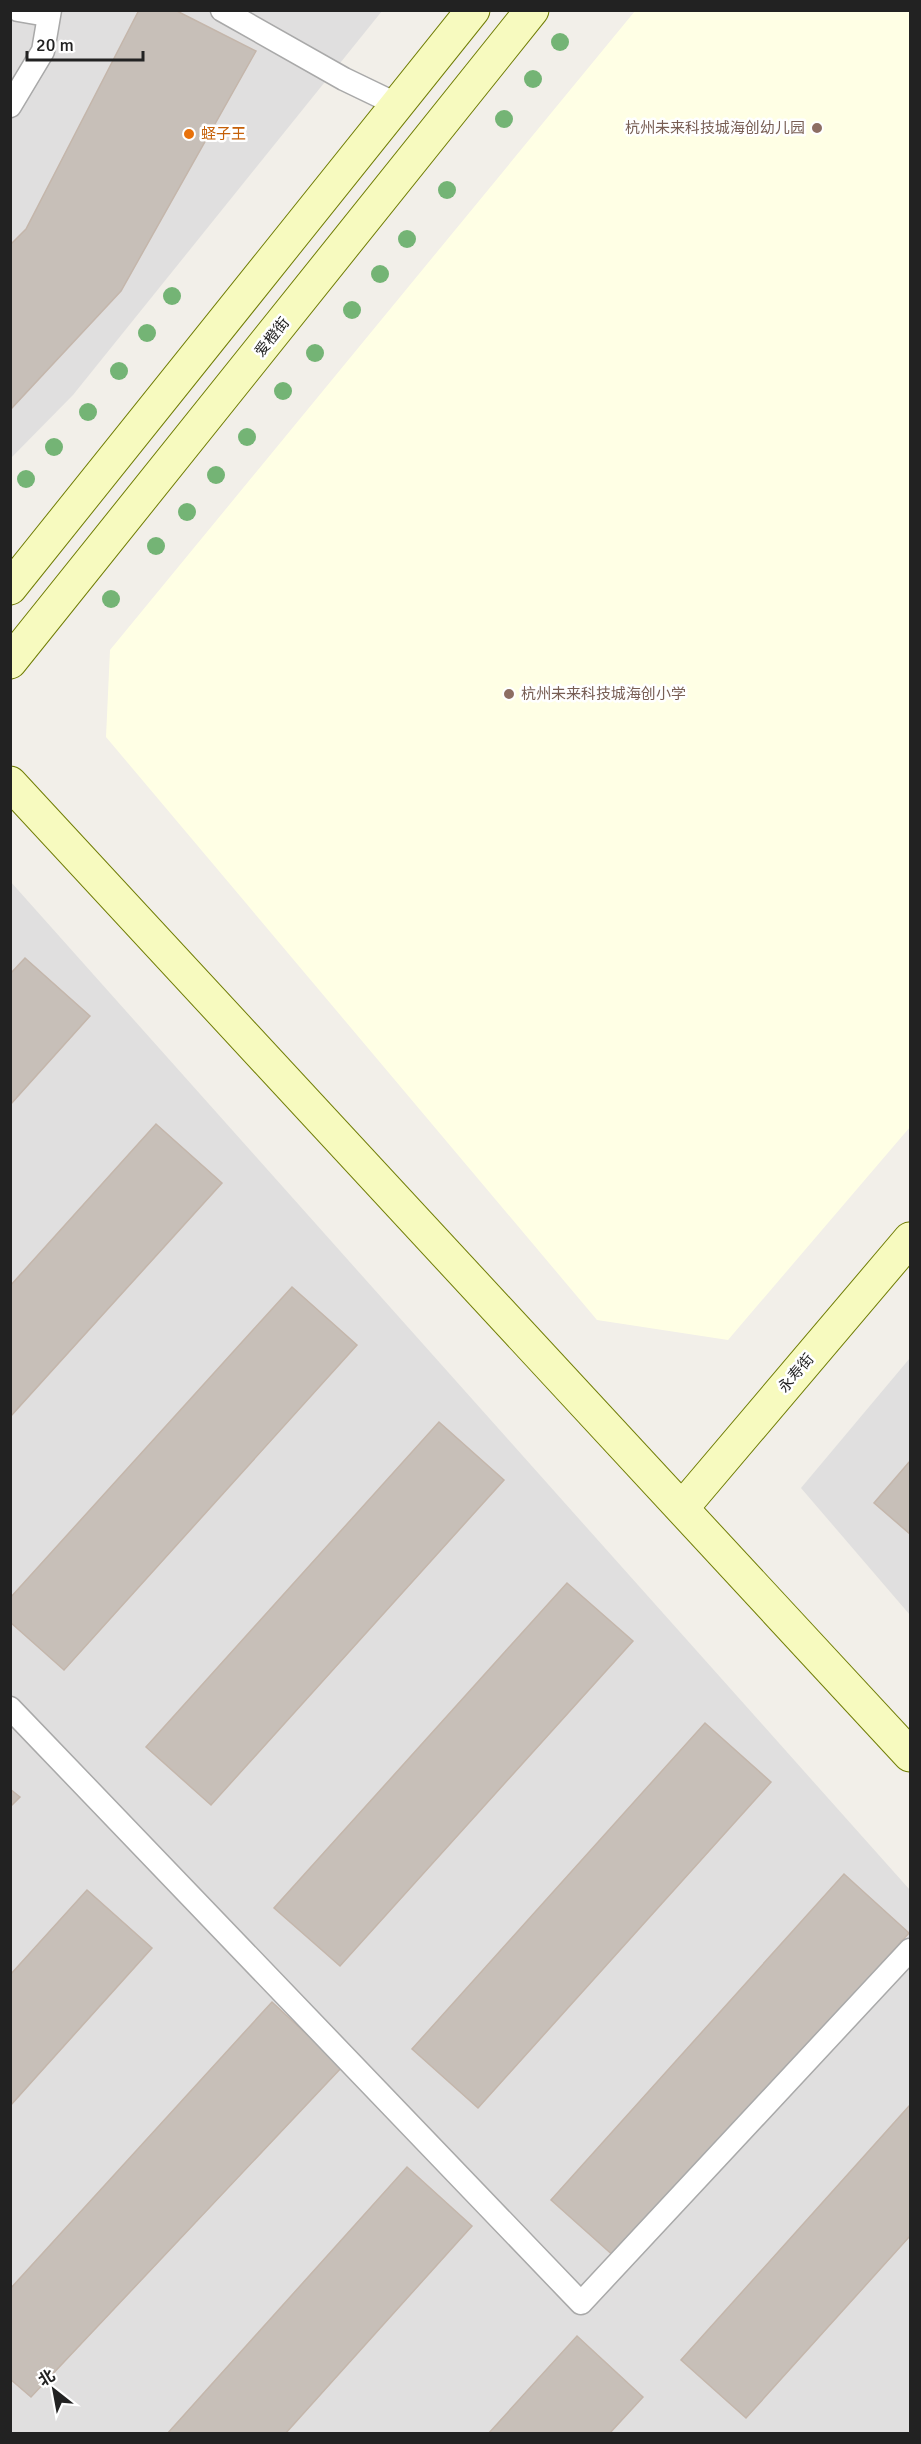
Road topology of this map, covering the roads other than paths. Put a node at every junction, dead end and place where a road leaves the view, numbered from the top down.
1 (18, 10) edge
2 (222, 10) edge
3 (473, 10) edge
4 (532, 10) edge
5 (49, 13) edge
6 (398, 105) junction
7 (10, 106) edge
8 (10, 588) edge
9 (10, 662) edge
10 (10, 783) edge
11 (910, 1239) edge
12 (682, 1508) junction
13 (10, 1708) edge
14 (910, 1755) edge
15 (910, 1950) edge

1 - 5 lane
2 - 6 lane
3 - 6 street
4 - 9 street, 爱橙街
5 - 7 lane
6 - 8 street
10 - 12 street
11 - 12 street, 永寿街
12 - 14 street
13 - 15 lane

